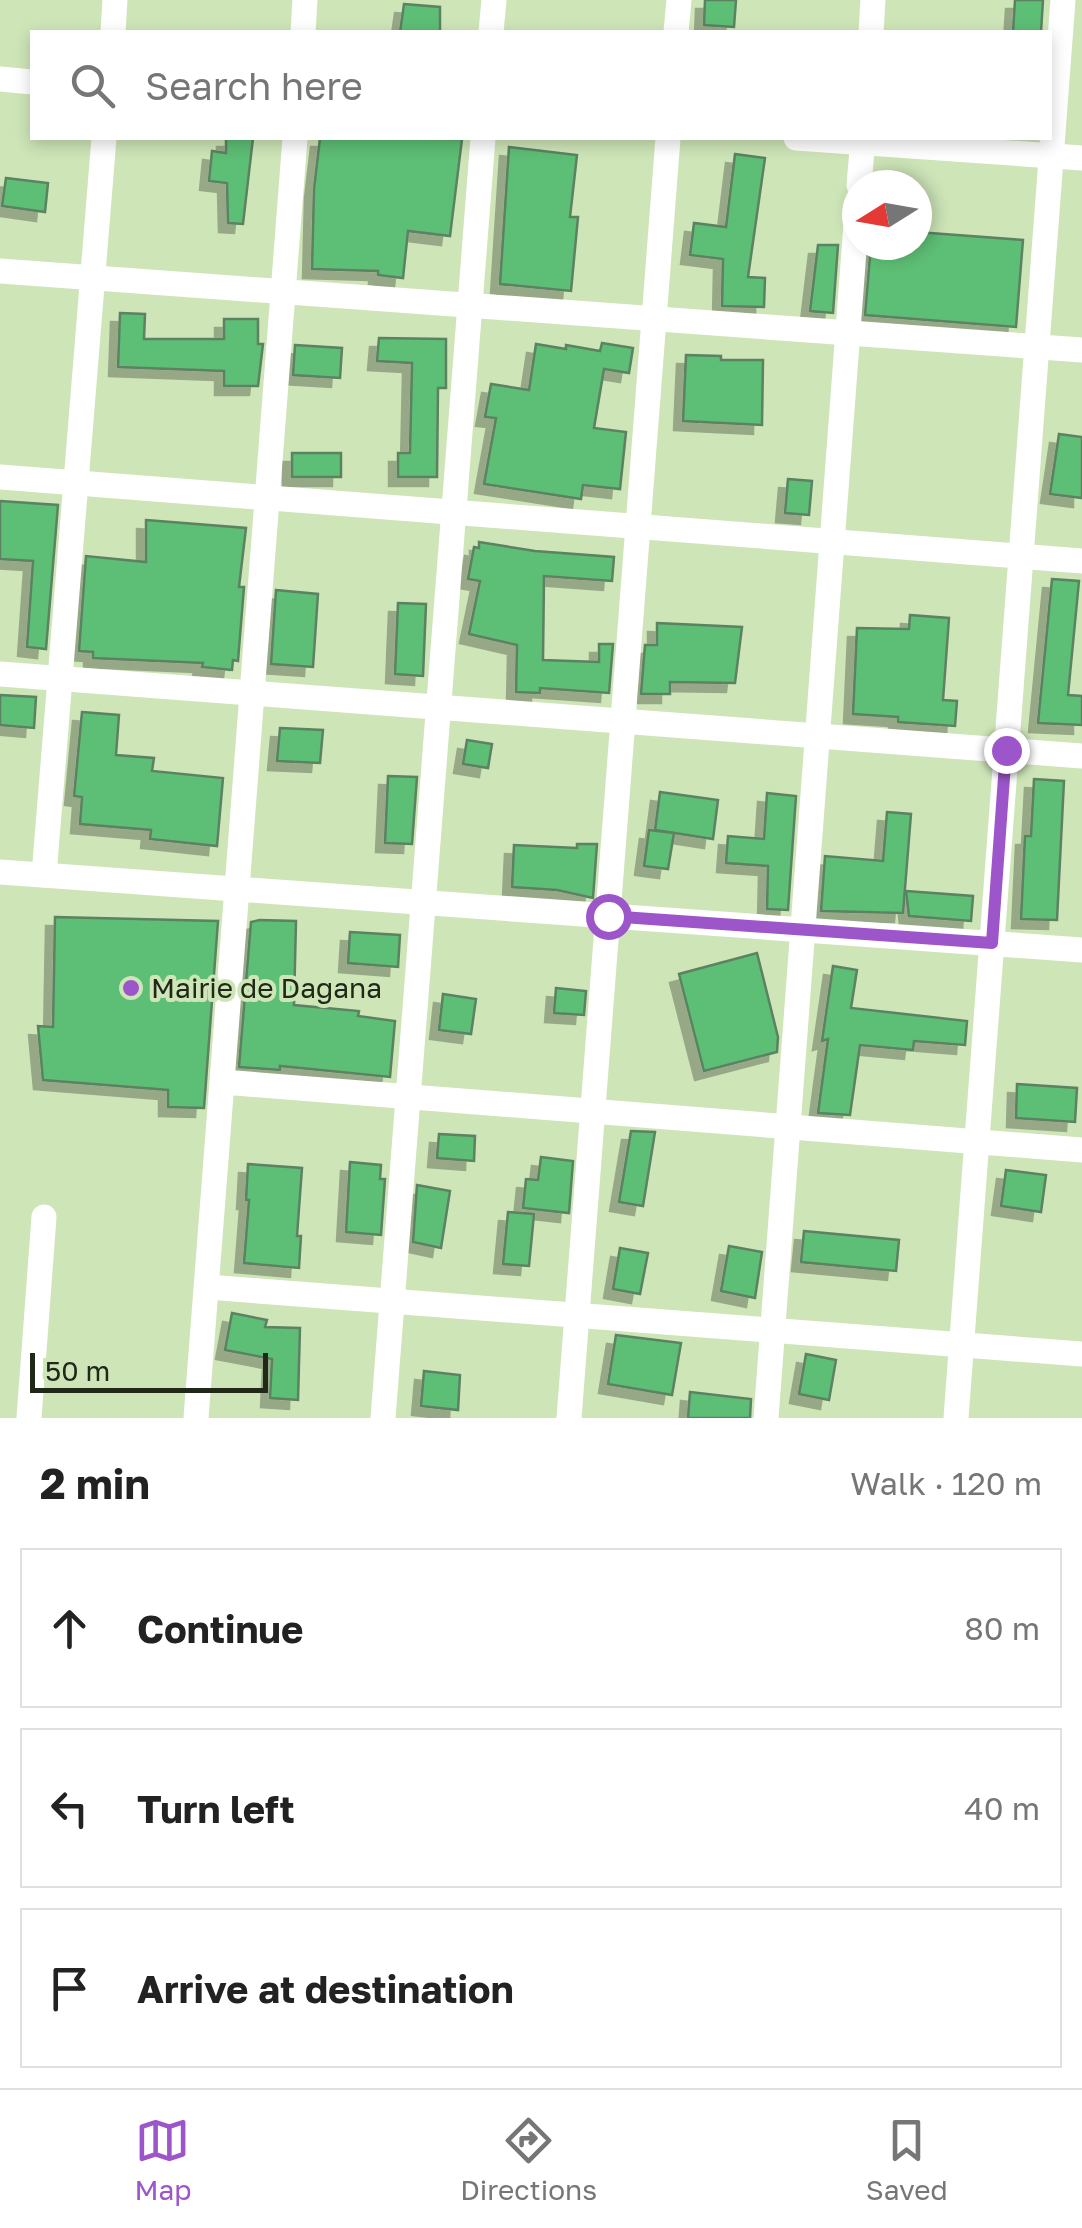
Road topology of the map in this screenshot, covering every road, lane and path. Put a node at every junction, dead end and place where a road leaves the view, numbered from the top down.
1 (115, 0) edge
2 (305, 0) edge
3 (494, 0) edge
4 (679, 0) edge
5 (873, 0) edge
6 (1063, 0) edge
7 (113, 30) edge
8 (302, 30) edge
9 (491, 30) edge
10 (676, 30) edge
11 (870, 30) edge
12 (0, 80) edge
13 (30, 82) edge
14 (104, 140) edge
15 (294, 140) edge
16 (483, 140) edge
17 (668, 140) edge
18 (862, 140) edge
19 (1051, 156) junction
20 (1082, 158) edge
21 (860, 170) edge
22 (853, 260) edge
23 (0, 271) edge
24 (93, 278) junction
25 (282, 292) junction
26 (470, 305) junction
27 (654, 319) junction
28 (848, 332) junction
29 (1037, 346) junction
30 (1082, 350) edge
31 (0, 477) edge
32 (76, 483) junction
33 (267, 498) junction
34 (454, 512) junction
35 (638, 527) junction
36 (832, 542) junction
37 (1021, 557) junction
38 (1082, 562) edge
39 (0, 674) edge
40 (60, 679) junction
41 (252, 694) junction
42 (438, 707) junction
43 (623, 721) junction
44 (818, 736) junction
45 (1006, 750) junction
46 (1082, 756) edge
47 (0, 872) edge
48 (44, 875) junction
49 (238, 890) junction
50 (424, 902) junction
51 (608, 916) junction
52 (803, 930) junction
53 (992, 943) junction
54 (1082, 950) edge
55 (223, 1082) junction
56 (408, 1096) junction
57 (592, 1111) junction
58 (788, 1127) junction
59 (977, 1142) junction
60 (1082, 1150) edge
61 (44, 1217) dead end
62 (208, 1287) junction
63 (392, 1301) junction
64 (577, 1315) junction
65 (772, 1330) junction
66 (962, 1344) junction
67 (1082, 1354) edge
68 (30, 1418) edge
69 (196, 1418) edge
70 (383, 1418) edge
71 (569, 1418) edge
72 (766, 1418) edge
73 (956, 1418) edge

1 - 7 street
2 - 8 street
3 - 9 street
4 - 10 street
5 - 11 street
6 - 19 street
12 - 13 street
14 - 24 street
15 - 25 street
16 - 26 street
17 - 27 street
18 - 19 street
18 - 21 street
19 - 20 street
19 - 29 street
22 - 28 street
23 - 24 street
24 - 25 street
24 - 32 street
25 - 26 street
25 - 33 street
26 - 27 street
26 - 34 street
27 - 28 street
27 - 35 street
28 - 29 street
28 - 36 street
29 - 30 street
29 - 37 street
31 - 32 street
32 - 33 street
32 - 40 street
33 - 34 street
33 - 41 street
34 - 35 street
34 - 42 street
35 - 36 street
35 - 43 street
36 - 37 street
36 - 44 street
37 - 38 street
37 - 45 street
39 - 40 street
40 - 41 street
40 - 48 street
41 - 42 street
41 - 49 street
42 - 43 street
42 - 50 street
43 - 44 street
43 - 51 street
44 - 45 street
44 - 52 street
45 - 46 street
45 - 53 street
47 - 48 street
48 - 49 street
49 - 50 street
49 - 55 street
50 - 51 street
50 - 56 street
51 - 52 street
51 - 57 street
52 - 53 street
52 - 58 street
53 - 54 street
53 - 59 street
55 - 56 street
55 - 62 street
56 - 57 street
56 - 63 street
57 - 58 street
57 - 64 street
58 - 59 street
58 - 65 street
59 - 60 street
59 - 66 street
61 - 68 street
62 - 63 street
62 - 69 street
63 - 64 street
63 - 70 street
64 - 65 street
64 - 71 street
65 - 66 street
65 - 72 street
66 - 67 street
66 - 73 street

